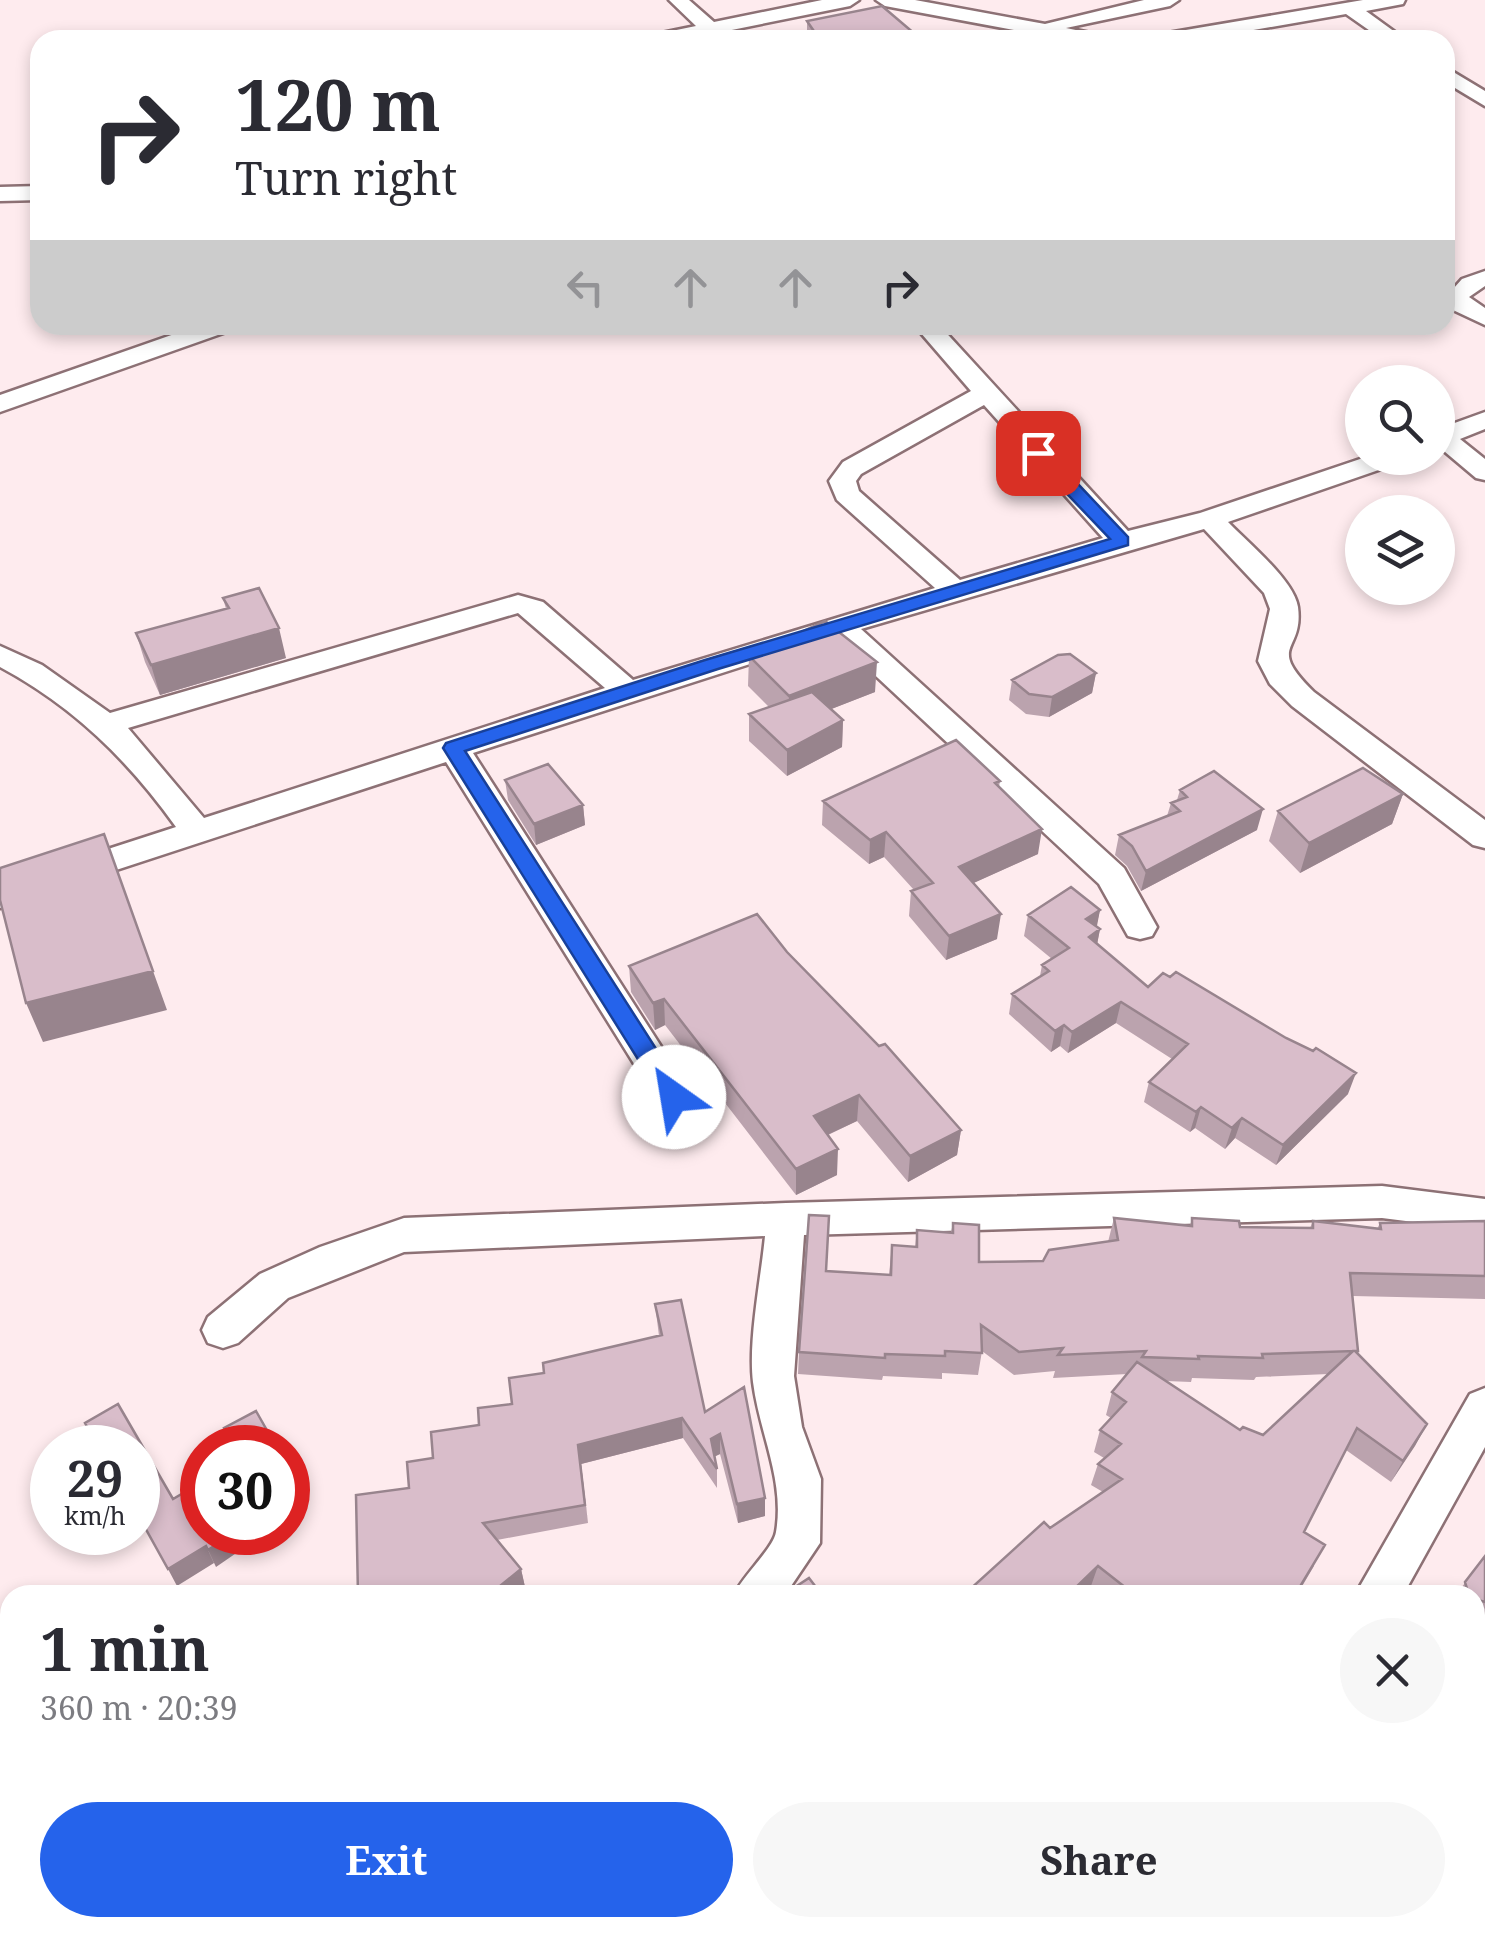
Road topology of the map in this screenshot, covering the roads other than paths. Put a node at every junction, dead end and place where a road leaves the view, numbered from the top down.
1 (678, 0) edge
2 (850, 0) edge
3 (885, 0) edge
4 (1170, 0) edge
5 (1396, 0) edge
6 (1349, 8) junction
7 (710, 28) junction
8 (701, 30) edge
9 (1038, 30) joint
10 (1220, 30) edge
11 (1381, 30) edge
12 (1455, 80) edge
13 (1485, 100) edge
14 (30, 193) edge
15 (0, 194) edge
16 (1485, 278) edge
17 (1485, 318) edge
18 (195, 335) edge
19 (935, 335) edge
20 (988, 392) junction
21 (0, 404) edge
22 (1485, 420) edge
23 (1455, 431) edge
24 (1455, 449) edge
25 (1345, 472) edge
26 (1485, 472) edge
27 (1210, 519) junction
28 (1122, 541) junction
29 (955, 591) junction
30 (840, 626) junction
31 (0, 655) edge
32 (627, 692) junction
33 (108, 724) junction
34 (453, 748) junction
35 (195, 830) junction
36 (1485, 836) edge
37 (0, 896) edge
38 (1140, 927) dead end
39 (674, 1097) dead end
40 (1485, 1215) edge
41 (786, 1219) junction
42 (223, 1330) dead end
43 (1485, 1407) edge
44 (766, 1585) edge
45 (1384, 1585) edge

1 - 7 street
2 - 7 street
3 - 9 street
4 - 9 street
5 - 6 street
6 - 10 street
6 - 11 street
7 - 8 street
12 - 13 street
14 - 15 street
16 - 17 street
18 - 21 street
19 - 20 street
20 - 28 street
20 - 29 street
22 - 23 street
24 - 26 street
25 - 27 street
27 - 28 street
27 - 36 street
28 - 29 street
29 - 30 street
30 - 32 street
30 - 38 street
31 - 33 street
32 - 33 street
32 - 34 street
33 - 35 street
34 - 35 street
34 - 39 street
35 - 37 street
40 - 41 street
41 - 42 street
41 - 44 street
43 - 45 street

